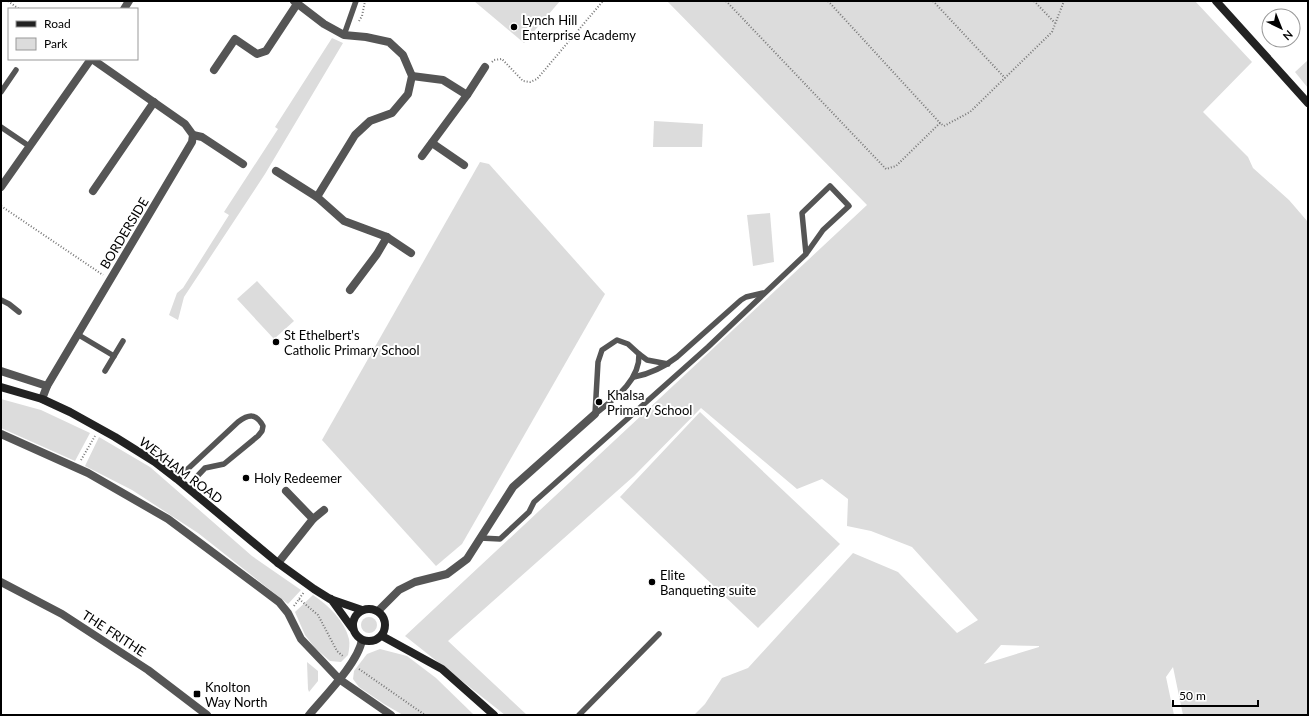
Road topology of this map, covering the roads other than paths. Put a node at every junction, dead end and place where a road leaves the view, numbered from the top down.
1 (356, 1) edge
2 (1216, 1) edge
3 (296, 2) edge
4 (344, 35) junction
5 (90, 60) edge
6 (92, 60) edge
7 (484, 67) road end
8 (16, 70) dead end
9 (214, 70) dead end
10 (412, 76) junction
11 (1, 92) edge
12 (467, 95) junction
13 (154, 102) junction
14 (1308, 103) edge
15 (1, 127) edge
16 (193, 135) junction
17 (432, 143) junction
18 (29, 146) junction
19 (422, 156) dead end
20 (243, 164) dead end
21 (464, 165) dead end
22 (276, 171) dead end
23 (1, 187) edge
24 (93, 191) dead end
25 (318, 198) junction
26 (386, 238) junction
27 (411, 254) dead end
28 (806, 254) junction
29 (350, 290) dead end
30 (765, 292) junction
31 (1, 300) edge
32 (19, 312) dead end
33 (77, 334) junction
34 (123, 341) dead end
35 (639, 354) junction
36 (114, 356) junction
37 (668, 364) junction
38 (1, 371) edge
39 (105, 371) dead end
40 (634, 377) junction
41 (46, 386) junction
42 (1, 387) edge
43 (42, 400) junction
44 (595, 414) junction
45 (1, 434) edge
46 (177, 479) junction
47 (187, 487) junction
48 (286, 491) dead end
49 (324, 510) dead end
50 (313, 519) junction
51 (480, 538) junction
52 (278, 563) junction
53 (1, 582) edge
54 (330, 599) junction
55 (362, 610) junction
56 (378, 611) junction
57 (352, 628) junction
58 (659, 634) dead end
59 (382, 636) junction
60 (362, 640) junction
61 (339, 679) junction
62 (207, 715) edge
63 (309, 715) edge
64 (391, 715) edge
65 (494, 715) edge
66 (578, 715) edge

1 - 4 lane
2 - 14 street
3 - 4 street
3 - 9 street
4 - 10 street
5 - 18 street
6 - 13 street
7 - 12 street
8 - 11 lane
10 - 12 street
10 - 25 street
12 - 17 street
13 - 16 street
13 - 24 street
15 - 18 lane
16 - 20 street
16 - 33 street, BORDERSIDE
17 - 19 street
17 - 21 street
18 - 23 street
22 - 25 street
25 - 26 street
26 - 27 street
26 - 29 street
28 - 28 lane
28 - 30 lane
30 - 37 lane
30 - 51 lane
31 - 32 lane
33 - 36 lane
33 - 41 street, BORDERSIDE
34 - 36 lane
35 - 37 lane
35 - 40 lane
35 - 44 lane
36 - 39 lane
37 - 40 lane
38 - 41 street
40 - 44 lane
41 - 43 street, BORDERSIDE
42 - 43 street, WEXHAM ROAD
43 - 46 street, WEXHAM ROAD
44 - 51 street
45 - 61 street
46 - 47 street, WEXHAM ROAD
46 - 47 lane
47 - 52 street, WEXHAM ROAD
48 - 50 street
49 - 50 street
50 - 52 street
51 - 56 street
52 - 54 street, WEXHAM ROAD
53 - 62 street, THE FRITHE
54 - 55 street, WEXHAM ROAD
54 - 57 street, WEXHAM ROAD
55 - 56 street
55 - 57 street
56 - 59 street
57 - 60 street
58 - 66 lane
59 - 60 street
59 - 65 street
60 - 61 street
61 - 63 street
61 - 64 street

